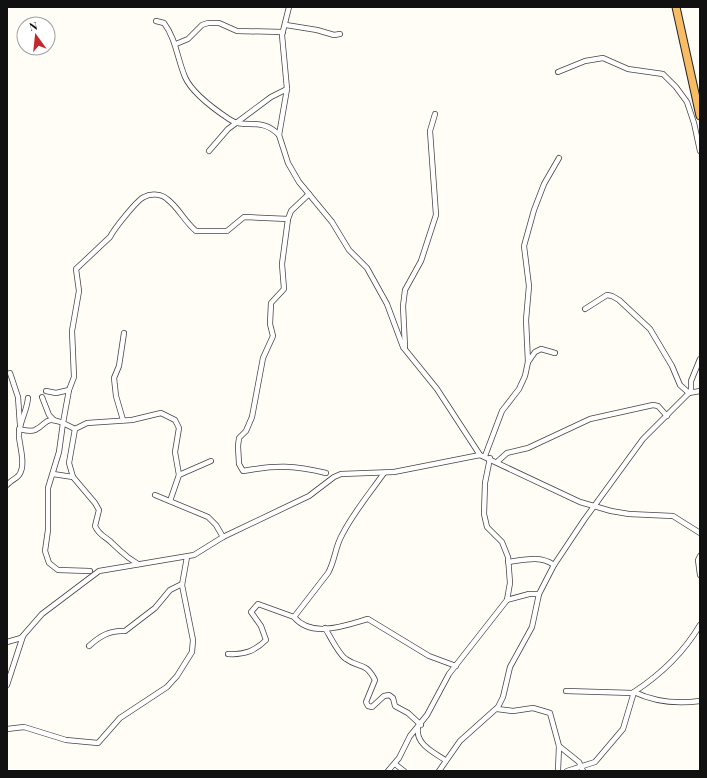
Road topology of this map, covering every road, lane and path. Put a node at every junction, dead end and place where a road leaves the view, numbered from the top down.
1 (289, 7) edge
2 (676, 7) edge
3 (156, 21) dead end
4 (286, 25) junction
5 (283, 32) junction
6 (340, 34) dead end
7 (176, 44) junction
8 (558, 72) dead end
9 (287, 89) junction
10 (435, 114) dead end
11 (700, 116) edge
12 (236, 123) junction
13 (279, 135) junction
14 (209, 151) dead end
15 (700, 151) edge
16 (559, 158) dead end
17 (309, 194) junction
18 (288, 219) junction
19 (586, 309) dead end
20 (124, 333) dead end
21 (405, 349) junction
22 (555, 353) dead end
23 (700, 359) edge
24 (528, 362) junction
25 (10, 373) dead end
26 (69, 390) junction
27 (46, 391) dead end
28 (700, 391) edge
29 (690, 393) junction
30 (42, 397) dead end
31 (28, 398) dead end
32 (667, 416) junction
33 (54, 420) junction
34 (123, 420) junction
35 (63, 423) junction
36 (20, 427) junction
37 (75, 429) junction
38 (485, 456) junction
39 (211, 461) dead end
40 (497, 462) junction
41 (326, 473) dead end
42 (384, 473) junction
43 (53, 474) junction
44 (179, 475) junction
45 (73, 477) junction
46 (7, 485) edge
47 (154, 495) dead end
48 (170, 501) junction
49 (594, 506) junction
50 (700, 533) edge
51 (223, 538) junction
52 (700, 556) edge
53 (187, 557) junction
54 (508, 562) junction
55 (138, 564) junction
56 (554, 565) junction
57 (90, 571) dead end
58 (700, 575) edge
59 (182, 584) junction
60 (539, 594) junction
61 (507, 600) junction
62 (294, 617) junction
63 (700, 625) edge
64 (325, 628) junction
65 (23, 636) junction
66 (7, 642) edge
67 (89, 646) dead end
68 (228, 654) dead end
69 (456, 666) junction
70 (7, 685) edge
71 (566, 691) dead end
72 (634, 692) junction
73 (700, 700) edge
74 (497, 709) junction
75 (420, 727) junction
76 (7, 729) edge
77 (560, 746) junction
78 (445, 760) junction
79 (396, 764) junction
80 (583, 769) edge
81 (388, 771) edge
82 (404, 771) edge
83 (439, 771) edge
84 (558, 771) edge
85 (567, 771) edge

1 - 4 street
2 - 11 highway
3 - 7 street
4 - 5 street
4 - 6 street
5 - 7 street
5 - 9 street
7 - 12 street
8 - 15 street
9 - 12 street
9 - 13 street
10 - 21 street
12 - 13 street
12 - 14 street
13 - 17 street
16 - 24 street
17 - 18 street
17 - 21 street
18 - 26 street
18 - 41 street
19 - 29 street
20 - 34 street
21 - 38 street
22 - 24 street
23 - 29 street
24 - 38 street
25 - 36 street
26 - 27 street
26 - 35 street
28 - 29 street
29 - 32 street
30 - 33 street
31 - 36 street
32 - 40 street
32 - 49 street
33 - 35 street
33 - 36 street
34 - 37 street
34 - 44 street
35 - 37 street
35 - 43 street
36 - 46 street
37 - 45 street
38 - 40 street
38 - 42 street
38 - 54 street
39 - 44 street
40 - 49 street
42 - 51 street
42 - 62 street
43 - 45 street
43 - 57 street
44 - 48 street
45 - 55 street
47 - 48 street
48 - 51 street
49 - 50 street
49 - 56 street
51 - 53 street
52 - 58 street
53 - 55 street
53 - 59 street
54 - 56 street
54 - 61 street
55 - 65 street
56 - 60 street
59 - 67 street
59 - 76 street
60 - 61 street
60 - 74 street
61 - 69 street
62 - 64 street
62 - 68 street
63 - 72 street
64 - 69 street
64 - 75 street
65 - 66 street
65 - 70 street
69 - 75 street
71 - 72 street
72 - 73 street
72 - 80 street
74 - 77 street
74 - 78 street
75 - 78 street
75 - 79 street
77 - 80 street
77 - 84 street
78 - 83 street
79 - 81 street
79 - 82 street
80 - 85 street

